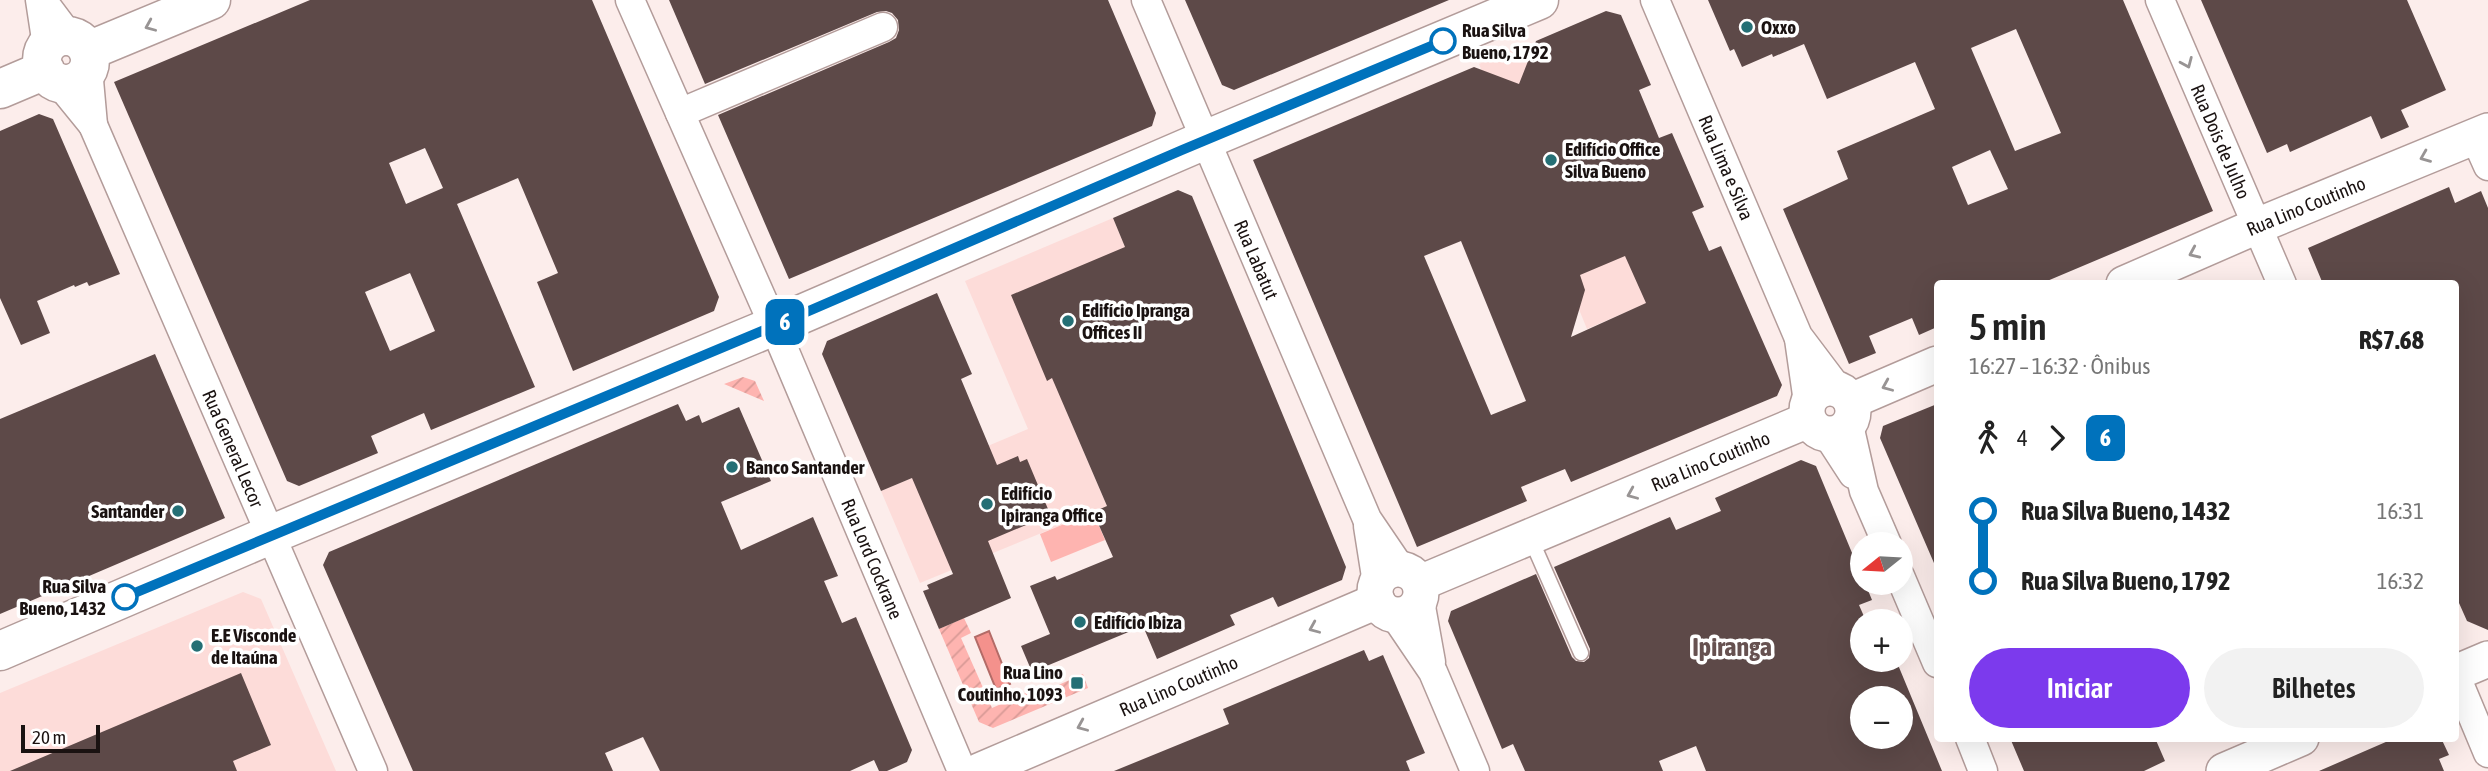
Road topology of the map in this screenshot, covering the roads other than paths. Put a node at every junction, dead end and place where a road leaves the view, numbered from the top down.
1 (41, 0) edge
2 (211, 0) edge
3 (631, 0) edge
4 (1146, 0) edge
5 (1539, 0) edge
6 (1655, 0) edge
7 (2160, 0) edge
8 (883, 27) dead end
9 (66, 59) junction
10 (0, 89) edge
11 (680, 113) junction
12 (1205, 140) junction
13 (2484, 145) edge
14 (2257, 226) junction
15 (2133, 280) edge
16 (2280, 280) edge
17 (774, 326) junction
18 (1934, 365) edge
19 (1830, 412) junction
20 (1882, 532) edge
21 (270, 535) junction
22 (1530, 537) junction
23 (1398, 592) junction
24 (1908, 595) edge
25 (0, 651) edge
26 (1581, 653) dead end
27 (1934, 656) edge
28 (2488, 659) edge
29 (2459, 672) edge
30 (2459, 683) edge
31 (1971, 742) edge
32 (2292, 742) edge
33 (2488, 752) edge
34 (373, 771) edge
35 (962, 771) edge
36 (979, 771) edge
37 (1475, 771) edge
38 (1983, 771) edge
39 (2224, 771) edge

1 - 9 street, Rua General Lecor
2 -> 9 main road
3 - 11 street, Rua Lord Cockrane
4 - 12 street, Rua Labatut
5 - 12 main road
6 - 19 street, Rua Lima e Silva
7 -> 14 street, Rua Dois de Julho
8 - 11 street
9 - 10 main road
9 - 21 street, Rua General Lecor
11 - 17 street, Rua Lord Cockrane
12 - 17 main road
12 - 23 street, Rua Labatut
13 -> 14 street, Rua Lino Coutinho
14 -> 15 street, Rua Lino Coutinho
14 - 16 street, Rua Dois de Julho
17 - 21 main road
17 - 35 street, Rua Lord Cockrane
18 -> 19 street, Rua Lino Coutinho
19 - 20 street, Rua Lima e Silva
19 -> 22 street, Rua Lino Coutinho
21 - 25 main road
21 - 34 street, Rua General Lecor
22 - 23 street, Rua Lino Coutinho
22 - 26 lane
23 -> 36 street, Rua Lino Coutinho
23 - 37 street, Rua Labatut
24 - 27 street
28 - 29 street
30 - 33 street
31 - 38 street
32 - 39 street

